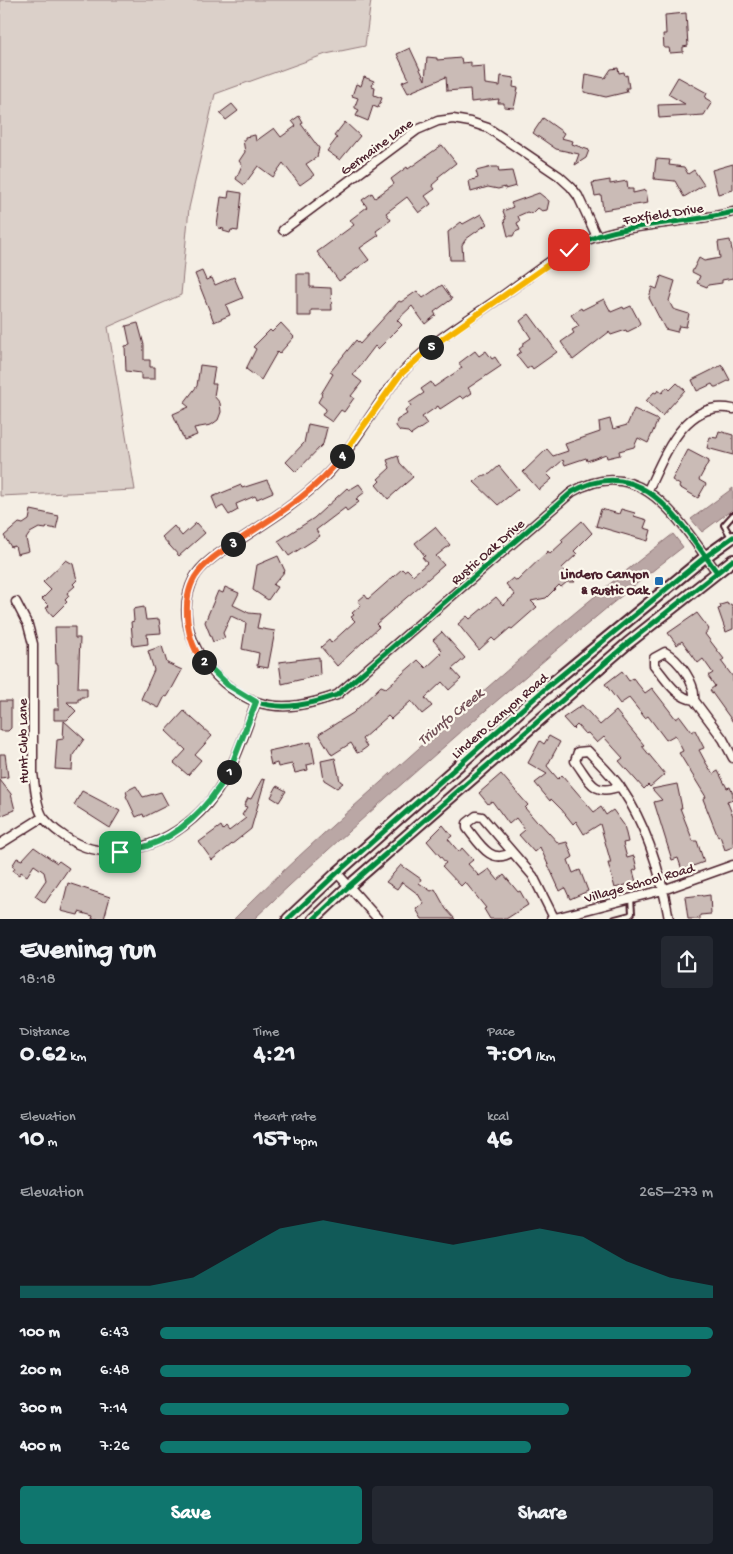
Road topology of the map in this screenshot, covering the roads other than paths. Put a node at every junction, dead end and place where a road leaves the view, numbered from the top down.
1 (733, 212) edge
2 (283, 230) dead end
3 (597, 237) junction
4 (733, 409) edge
5 (648, 490) junction
6 (733, 515) edge
7 (732, 537) edge
8 (705, 557) junction
9 (733, 560) edge
10 (717, 572) junction
11 (16, 602) dead end
12 (694, 700) junction
13 (256, 702) junction
14 (733, 758) edge
15 (620, 786) junction
16 (43, 816) junction
17 (0, 844) edge
18 (512, 852) junction
19 (733, 864) edge
20 (337, 872) junction
21 (349, 886) junction
22 (663, 890) junction
23 (631, 898) junction
24 (552, 918) edge
25 (288, 919) edge
26 (314, 919) edge
27 (378, 919) edge
28 (615, 919) edge
29 (669, 919) edge

1 - 3 street, Foxfield Drive
2 - 3 street, Germaine Lane
3 - 13 street, Foxfield Drive
4 - 5 street
5 - 8 street, Rustic Oak Drive
5 - 13 street, Rustic Oak Drive
6 - 7 lane
7 - 8 street, Lindero Canyon Road
8 - 10 street, Rustic Oak Drive
8 - 20 street, Lindero Canyon Road
9 - 10 street
10 - 21 street
11 - 16 street, Hunt Club Lane
12 - 12 street
12 - 14 street
13 - 16 street
15 - 15 street
15 - 22 street
16 - 17 street
18 - 18 street
18 - 24 street
19 - 22 street, Village School Road
20 - 21 street
20 - 25 street, Lindero Canyon Road
21 - 26 street
21 - 27 street
22 - 23 street, Village School Road
22 - 29 street
23 - 24 street, Village School Road
23 - 28 lane

